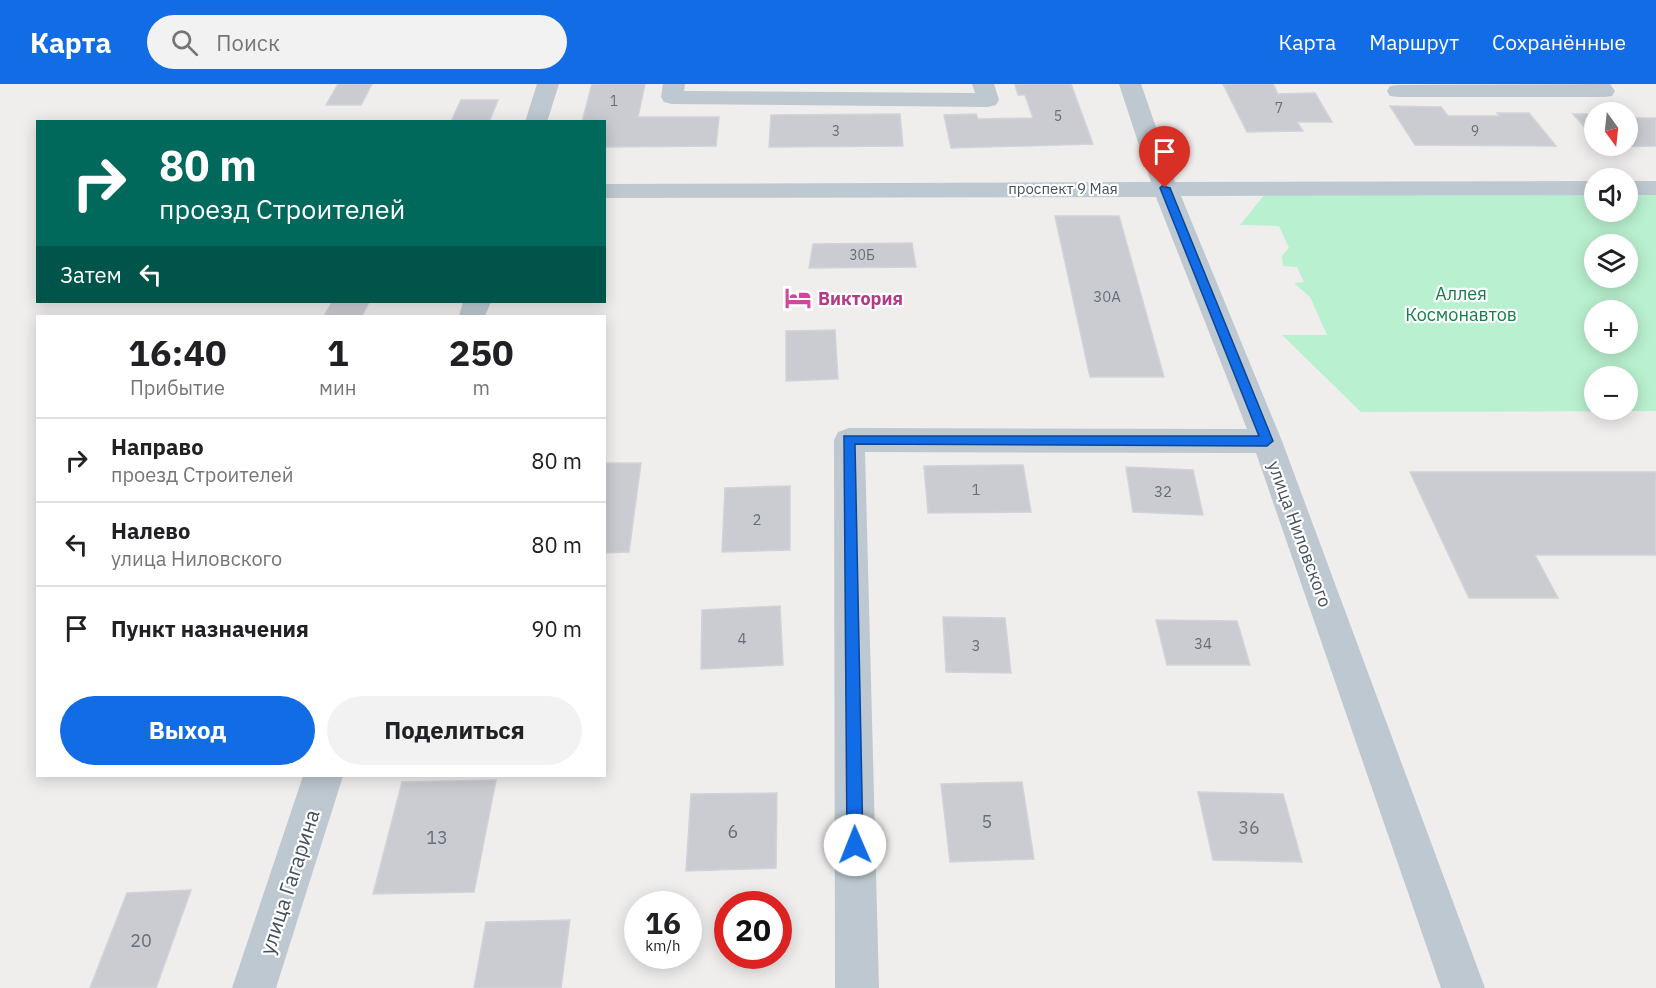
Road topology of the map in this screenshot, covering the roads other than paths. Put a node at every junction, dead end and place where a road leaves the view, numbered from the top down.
1 (548, 84) edge
2 (674, 84) edge
3 (983, 84) edge
4 (1130, 84) edge
5 (1598, 84) edge
6 (1398, 91) dead end
7 (537, 120) edge
8 (1165, 188) junction
9 (1584, 188) edge
10 (1638, 188) edge
11 (1656, 188) edge
12 (606, 191) edge
13 (1267, 441) junction
14 (323, 777) edge
15 (254, 988) edge
16 (857, 988) edge
17 (1463, 988) edge

1 - 7 street
2 - 3 street
4 - 8 street, улица Ниловского
5 - 6 street
8 - 9 street, проспект 9 Мая
8 - 12 street, проспект 9 Мая
8 - 13 street, улица Ниловского
10 - 11 street
13 - 16 street
13 - 17 street, улица Ниловского
14 - 15 street, улица Гагарина

